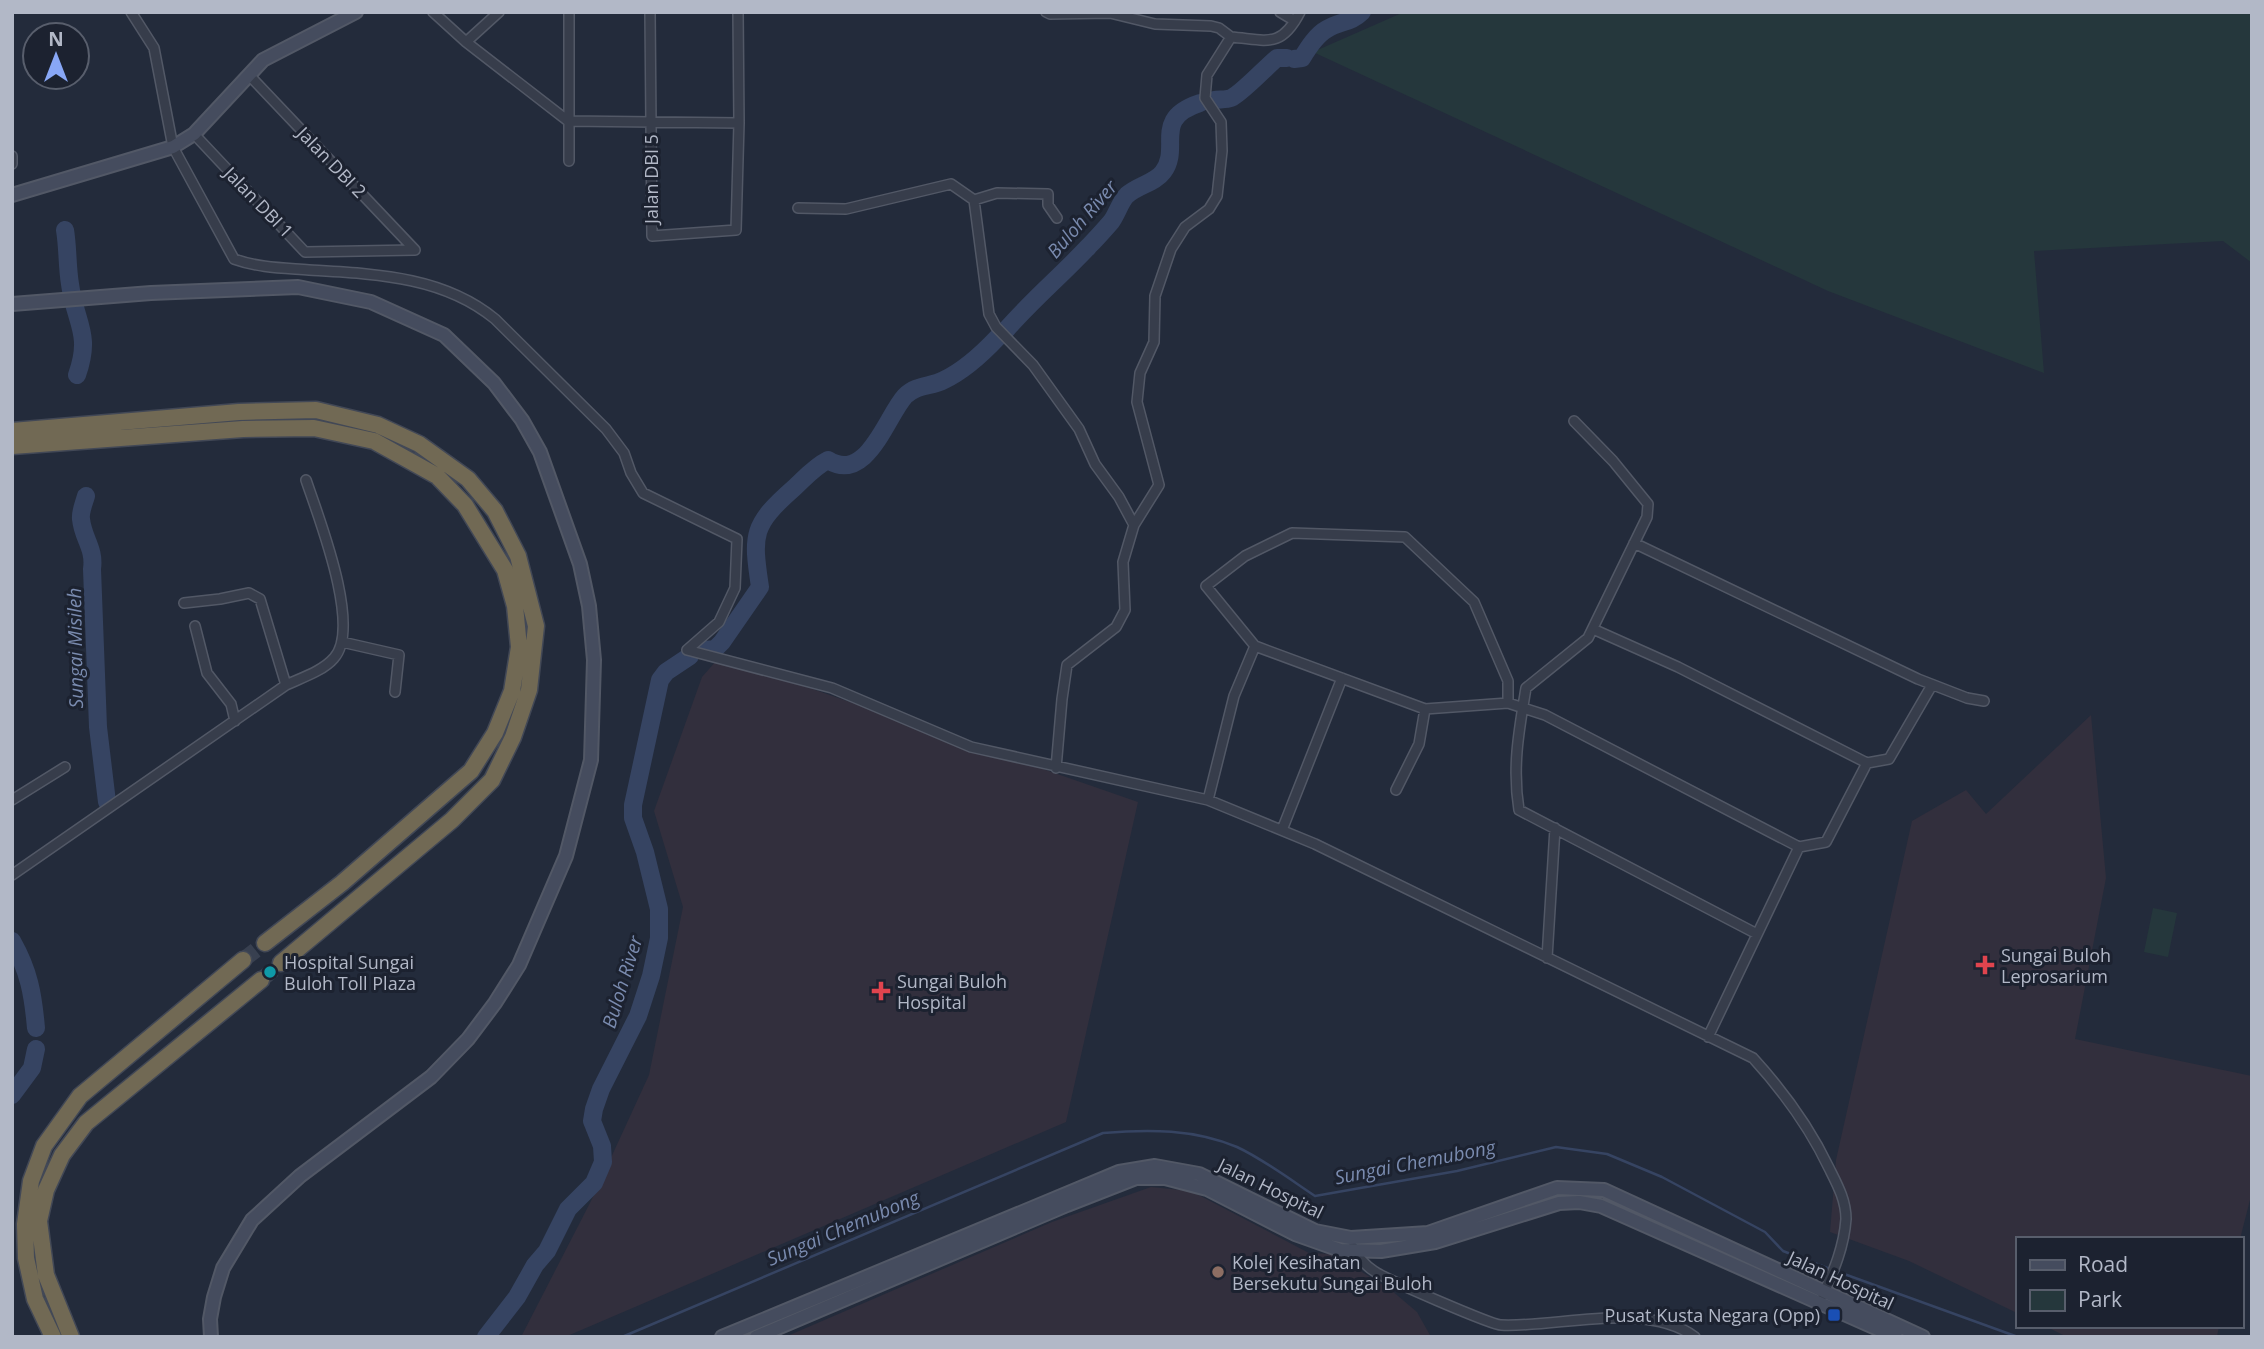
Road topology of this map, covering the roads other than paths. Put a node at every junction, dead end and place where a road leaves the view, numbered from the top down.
1 (131, 12) edge
2 (356, 12) edge
3 (433, 12) edge
4 (499, 12) edge
5 (569, 12) edge
6 (650, 12) edge
7 (738, 12) edge
8 (1046, 12) edge
9 (1280, 12) edge
10 (1298, 17) edge
11 (1231, 37) junction
12 (466, 42) junction
13 (249, 75) junction
14 (568, 121) junction
15 (651, 122) junction
16 (739, 123) junction
17 (194, 134) junction
18 (173, 146) junction
19 (569, 161) dead end
20 (12, 195) edge
21 (974, 200) junction
22 (797, 208) dead end
23 (1057, 218) dead end
24 (415, 250) joint
25 (12, 304) edge
26 (1574, 421) dead end
27 (12, 423) edge
28 (112, 423) junction
29 (12, 431) edge
30 (125, 439) junction
31 (12, 446) edge
32 (12, 454) edge
33 (306, 480) dead end
34 (1134, 525) junction
35 (1634, 543) junction
36 (184, 603) dead end
37 (195, 626) dead end
38 (1593, 629) junction
39 (342, 642) junction
40 (1255, 646) junction
41 (1342, 678) junction
42 (286, 685) junction
43 (1932, 685) junction
44 (395, 692) dead end
45 (1984, 701) dead end
46 (1508, 703) junction
47 (1523, 707) junction
48 (1424, 709) junction
49 (235, 721) junction
50 (1867, 763) junction
51 (65, 766) dead end
52 (1056, 768) junction
53 (1396, 790) dead end
54 (12, 800) edge
55 (1208, 800) junction
56 (1555, 828) junction
57 (1282, 830) junction
58 (1799, 847) junction
59 (12, 874) edge
60 (1758, 934) junction
61 (265, 943) tunnel mouth
62 (1547, 958) junction
63 (243, 960) tunnel mouth
64 (281, 963) tunnel mouth
65 (261, 981) tunnel mouth
66 (1708, 1037) junction
67 (148, 1040) junction
68 (163, 1060) junction
69 (1352, 1244) junction
70 (1824, 1292) junction
71 (53, 1337) edge
72 (71, 1337) edge
73 (211, 1337) edge
74 (722, 1337) edge
75 (756, 1337) edge
76 (1695, 1337) edge
77 (1896, 1337) edge
78 (1923, 1337) edge

1 - 18 street
2 - 13 street
3 - 12 street
4 - 12 street
5 - 14 street
6 - 15 street, Jalan DBI 5
7 - 16 street
8 - 11 street
9 - 10 street
10 - 11 street
11 - 34 street
12 - 14 street
13 - 17 street
13 - 24 street, Jalan DBI 2
14 - 15 street
14 - 19 street
15 - 16 street
15 - 16 street, Jalan DBI 5
17 - 18 street
17 - 24 street, Jalan DBI 1
18 - 20 street
18 - 52 street
21 - 22 street
21 - 23 street
21 - 34 street
25 - 73 street
26 - 35 street
27 - 28 highway
28 - 29 highway
28 - 64 highway
30 - 31 highway
30 - 32 highway
30 - 61 highway
33 - 39 street
34 - 52 street
35 - 38 street
35 - 43 street
36 - 42 street
37 - 49 street
38 - 47 street
38 - 50 street
39 - 42 street
39 - 44 street
40 - 41 street
40 - 46 street
40 - 55 street
41 - 48 street
41 - 57 street
42 - 49 street
43 - 45 street
43 - 50 street
46 - 47 street
46 - 48 street
47 - 56 street
47 - 58 street
48 - 53 street
49 - 59 street
50 - 58 street
51 - 54 street
52 - 55 street
55 - 57 street
56 - 60 street
56 - 62 street
57 - 62 street
58 - 60 street
60 - 66 street
62 - 66 street
63 - 67 highway
65 - 68 highway
66 - 70 street
67 - 68 highway
67 - 71 highway
68 - 72 highway
69 - 70 street, Jalan Hospital
69 - 74 street, Jalan Hospital
69 - 75 street, Jalan Hospital
69 - 76 street
70 - 77 street, Jalan Hospital
70 - 78 street, Jalan Hospital

